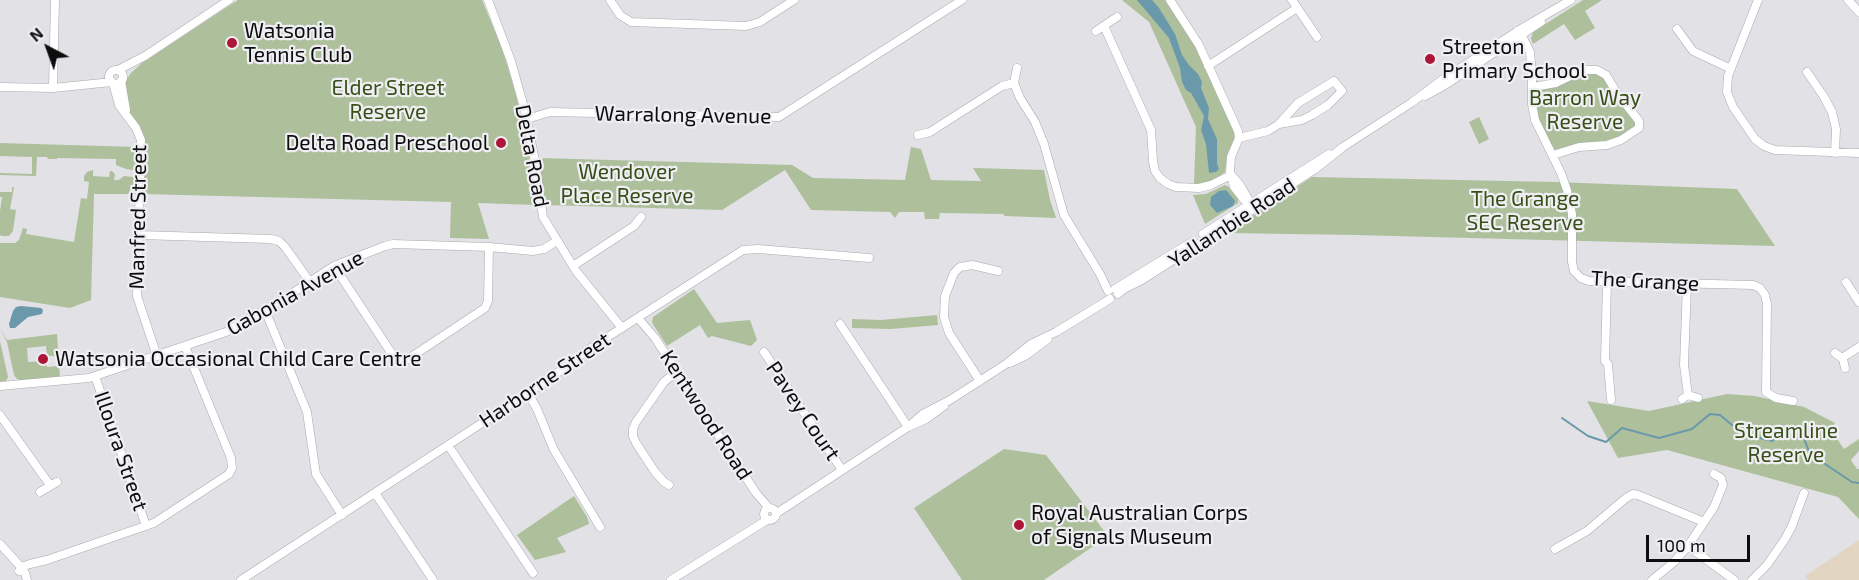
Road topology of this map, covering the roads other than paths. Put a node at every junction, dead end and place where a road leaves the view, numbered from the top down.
1 (55, 0) edge
2 (229, 0) edge
3 (488, 0) edge
4 (610, 0) edge
5 (794, 0) edge
6 (962, 0) edge
7 (1170, 0) edge
8 (1292, 0) edge
9 (1571, 0) edge
10 (1758, 0) edge
11 (1848, 0) edge
12 (1298, 8) junction
13 (1859, 12) edge
14 (1117, 17) dead end
15 (1104, 26) junction
16 (1677, 29) dead end
17 (1096, 31) dead end
18 (1518, 35) junction
19 (1317, 37) dead end
20 (145, 56) junction
21 (1208, 66) junction
22 (1017, 68) dead end
23 (1731, 69) junction
24 (1807, 72) dead end
25 (116, 80) junction
26 (1014, 83) junction
27 (0, 87) edge
28 (1533, 87) junction
29 (52, 88) junction
30 (526, 115) junction
31 (1279, 124) junction
32 (918, 135) dead end
33 (1239, 138) junction
34 (1835, 153) junction
35 (1859, 153) edge
36 (1553, 155) junction
37 (1231, 175) junction
38 (1251, 206) junction
39 (641, 217) dead end
40 (139, 235) junction
41 (557, 242) junction
42 (489, 247) junction
43 (868, 258) dead end
44 (334, 266) junction
45 (573, 266) junction
46 (998, 270) dead end
47 (309, 282) junction
48 (1607, 282) junction
49 (1846, 282) dead end
50 (1687, 284) junction
51 (1112, 293) junction
52 (1859, 302) edge
53 (265, 310) junction
54 (641, 316) junction
55 (840, 324) dead end
56 (619, 330) junction
57 (185, 346) junction
58 (1859, 347) edge
59 (764, 352) dead end
60 (157, 356) junction
61 (1845, 368) dead end
62 (677, 371) junction
63 (95, 376) junction
64 (980, 381) junction
65 (0, 386) edge
66 (528, 393) junction
67 (1698, 398) dead end
68 (1611, 400) dead end
69 (1793, 401) dead end
70 (0, 415) edge
71 (908, 427) junction
72 (448, 445) junction
73 (842, 470) junction
74 (1714, 474) dead end
75 (669, 485) dead end
76 (40, 492) dead end
77 (375, 493) junction
78 (1804, 494) dead end
79 (769, 512) junction
80 (342, 515) junction
81 (1704, 522) junction
82 (146, 526) junction
83 (600, 527) dead end
84 (1560, 535) dead end
85 (1565, 543) junction
86 (1, 545) edge
87 (1688, 546) junction
88 (1555, 549) dead end
89 (21, 570) junction
90 (533, 573) dead end
91 (431, 579) edge
92 (22, 580) edge
93 (27, 580) edge
94 (242, 580) edge
95 (671, 580) edge
96 (1652, 580) edge
97 (1734, 580) edge
98 (1752, 580) edge

1 - 29 street
2 - 20 street
3 - 30 street, Delta Road
4 - 5 street
6 - 30 street, Warralong Avenue
7 - 21 street
8 - 12 street
9 - 18 street, Yallambie Road
10 - 23 street
11 - 13 street
12 - 19 street
12 - 21 street
14 - 15 street
15 - 17 street
15 - 37 street
16 - 23 street
18 - 28 street, The Grange
18 - 38 street, Yallambie Road
20 - 25 street
20 - 25 street
21 - 33 street
22 - 26 street
23 - 34 street
24 - 34 street
25 - 29 street
25 - 40 street, Manfred Street
26 - 32 street
26 - 51 street
27 - 29 street
28 - 36 street, The Grange
28 - 36 street
30 - 41 street, Delta Road
31 - 31 street
31 - 33 street
33 - 37 street
34 - 35 street
36 - 48 street, The Grange
37 - 38 street
38 - 51 street, Yallambie Road
39 - 45 street
40 - 47 street
40 - 60 street, Manfred Street
41 - 42 street, Gabonia Avenue
41 - 45 street, Delta Road
42 - 44 street, Gabonia Avenue
42 - 44 street
43 - 54 street, Harborne Street
44 - 47 street, Gabonia Avenue
45 - 56 street, Delta Road
46 - 64 street
47 - 53 street, Gabonia Avenue
48 - 50 street, The Grange
48 - 68 street
49 - 52 street
50 - 67 street
50 - 69 street, The Grange
51 - 64 street, Yallambie Road
53 - 57 street, Gabonia Avenue
53 - 80 street
54 - 56 street, Harborne Street
54 - 62 street, Kentwood Road
55 - 71 street
56 - 66 street, Harborne Street
57 - 60 street, Gabonia Avenue
57 - 82 street
58 - 61 street
59 - 73 street, Pavey Court
60 - 63 street, Gabonia Avenue
62 - 75 street
62 - 79 street, Kentwood Road
63 - 65 street, Gabonia Avenue
63 - 82 street, Illoura Street
64 - 71 street, Yallambie Road
66 - 72 street, Harborne Street
66 - 83 street
70 - 76 street
71 - 73 street, Yallambie Road
72 - 77 street, Harborne Street
72 - 90 street
73 - 79 street, Yallambie Road
74 - 81 street
77 - 80 street, Harborne Street
77 - 91 street
78 - 98 street
79 - 95 street, Yallambie Road
80 - 94 street, Harborne Street
81 - 85 street
81 - 87 street
82 - 89 street
84 - 85 street
85 - 88 street
86 - 89 street
87 - 96 street
87 - 97 street
89 - 92 street
89 - 93 street

